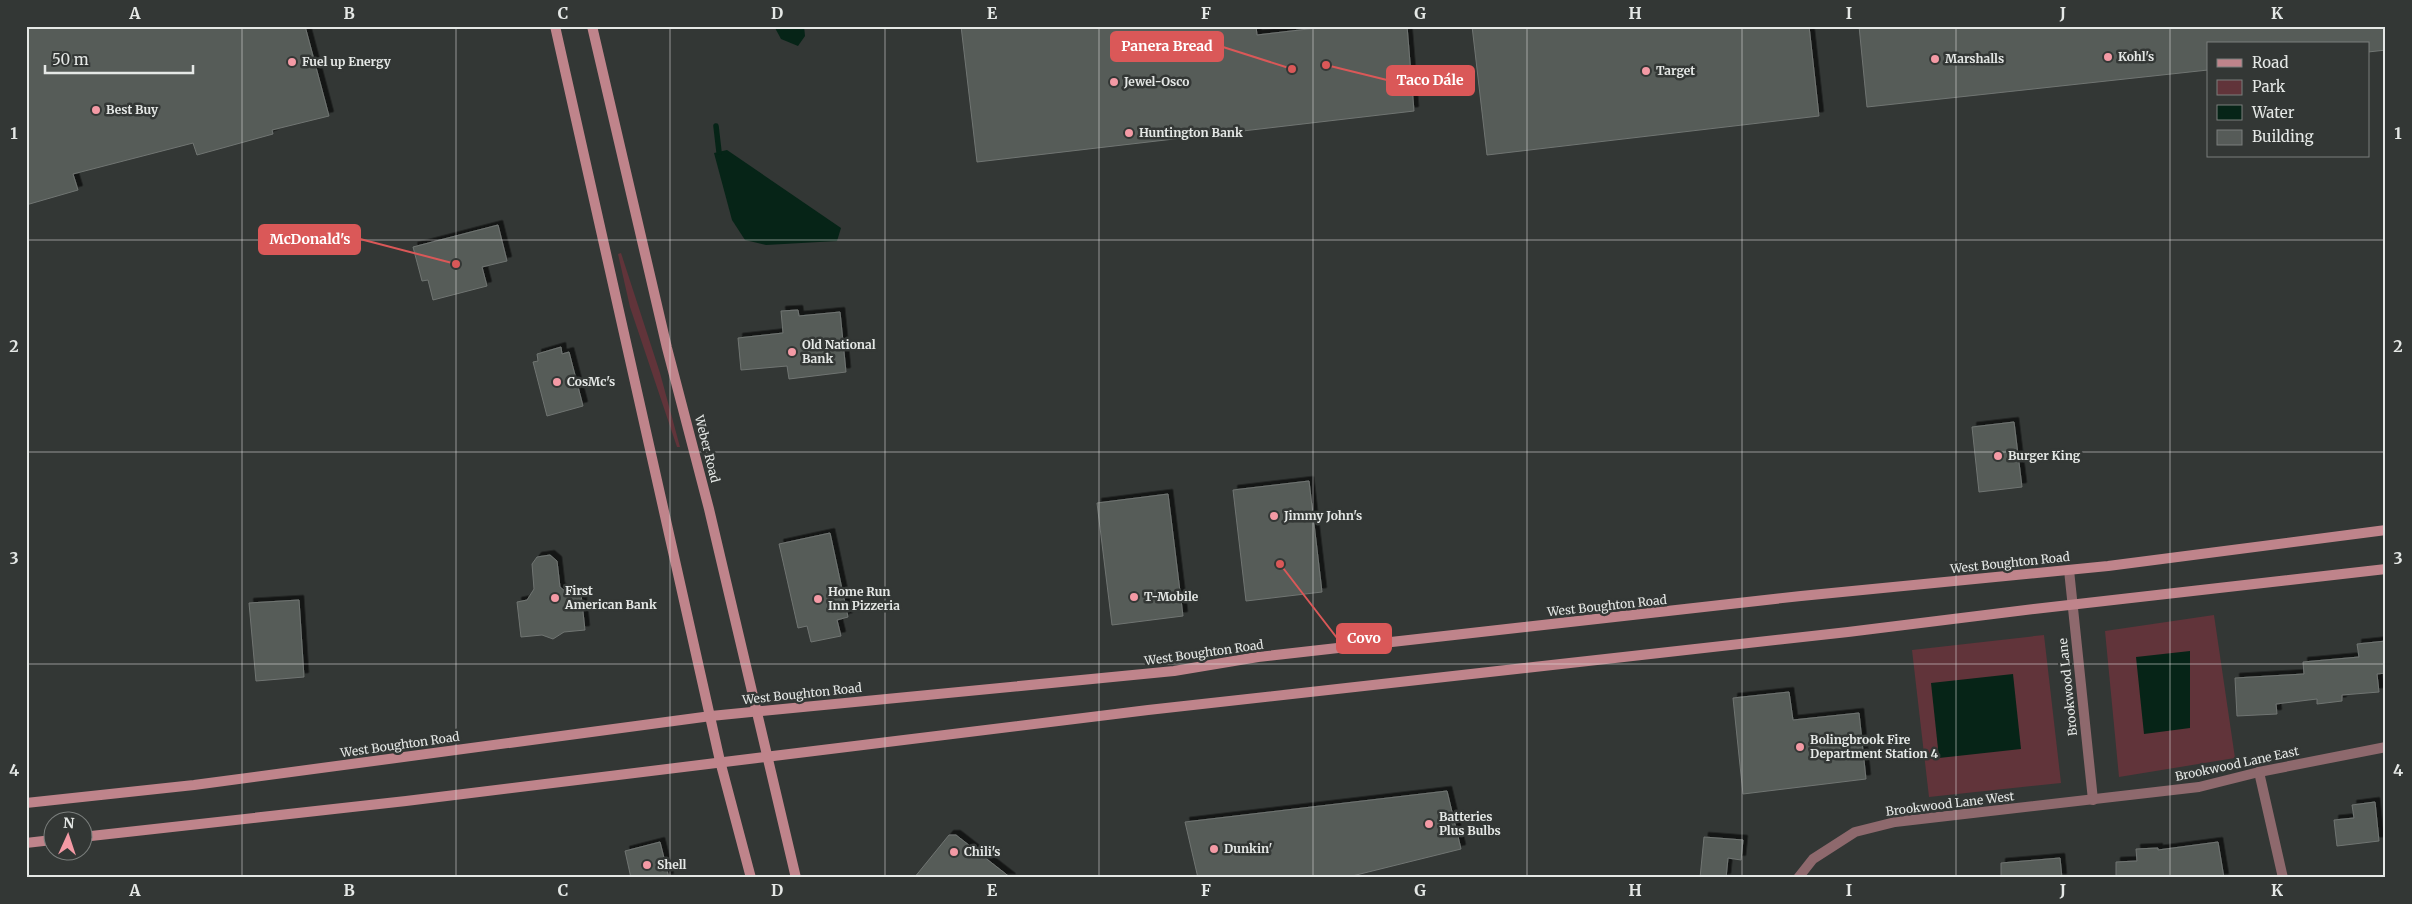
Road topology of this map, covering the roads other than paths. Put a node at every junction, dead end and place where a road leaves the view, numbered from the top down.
1 (555, 26) edge
2 (592, 26) edge
3 (2386, 530) edge
4 (2386, 569) edge
5 (2069, 570) junction
6 (2072, 605) junction
7 (756, 711) junction
8 (711, 716) junction
9 (2386, 747) edge
10 (768, 756) junction
11 (720, 761) junction
12 (2259, 772) junction
13 (2092, 800) junction
14 (26, 803) edge
15 (92, 836) edge
16 (42, 841) edge
17 (26, 843) edge
18 (751, 878) edge
19 (796, 878) edge
20 (1798, 878) edge
21 (2283, 878) edge

1 - 8 main road
2 - 7 main road, Weber Road
3 - 5 main road, West Boughton Road
4 - 6 main road
5 - 6 street, Brookwood Lane
5 - 7 main road, West Boughton Road
6 - 10 main road
6 - 13 street, Brookwood Lane
7 - 8 main road, West Boughton Road
7 - 10 main road, Weber Road
8 - 11 main road
8 - 14 main road, West Boughton Road
9 - 12 street, Brookwood Lane East
10 - 11 main road
10 - 19 main road, Weber Road
11 - 15 main road
11 - 18 main road
12 - 13 street, Brookwood Lane East
12 - 21 street
13 - 20 street, Brookwood Lane West
16 - 17 main road

